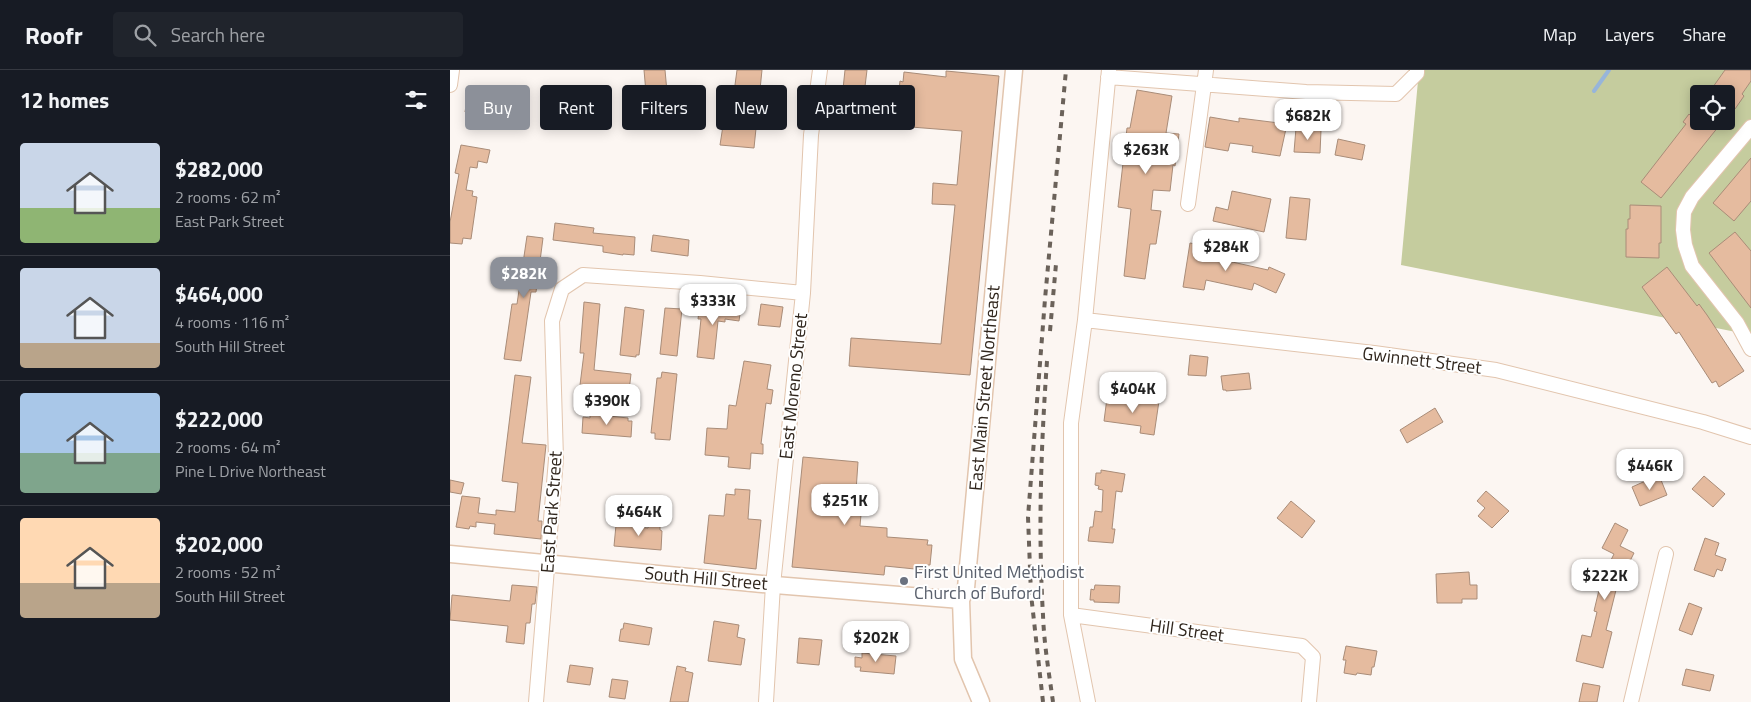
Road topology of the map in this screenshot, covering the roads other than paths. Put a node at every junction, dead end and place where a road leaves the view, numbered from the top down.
1 (452, 70) edge
2 (820, 70) edge
3 (1014, 70) edge
4 (1417, 70) edge
5 (1108, 73) edge
6 (1205, 77) edge
7 (450, 85) edge
8 (1751, 127) edge
9 (1188, 204) dead end
10 (802, 293) junction
11 (1085, 320) junction
12 (1747, 329) edge
13 (1751, 349) edge
14 (1751, 436) edge
15 (450, 554) edge
16 (1666, 554) dead end
17 (548, 563) junction
18 (773, 585) junction
19 (962, 600) junction
20 (1071, 615) junction
21 (536, 702) edge
22 (766, 702) edge
23 (981, 702) edge
24 (1088, 702) edge
25 (1309, 702) edge
26 (1631, 702) edge

1 - 7 street
2 - 10 street, East Moreno Street
3 - 19 street, East Main Street Northeast
4 - 6 street
5 - 6 street
5 - 11 street
6 - 9 street
8 - 12 street
10 - 17 street, East Park Street
10 - 18 street, East Moreno Street
11 - 14 street, Gwinnett Street
11 - 20 street
12 - 13 street
15 - 17 street, South Hill Street
16 - 26 street
17 - 18 street, South Hill Street
17 - 21 street, East Park Street
18 - 19 street, South Hill Street
18 - 22 street, East Moreno Street
19 - 23 street, East Main Street Northeast
20 - 24 street
20 - 25 street, Hill Street

